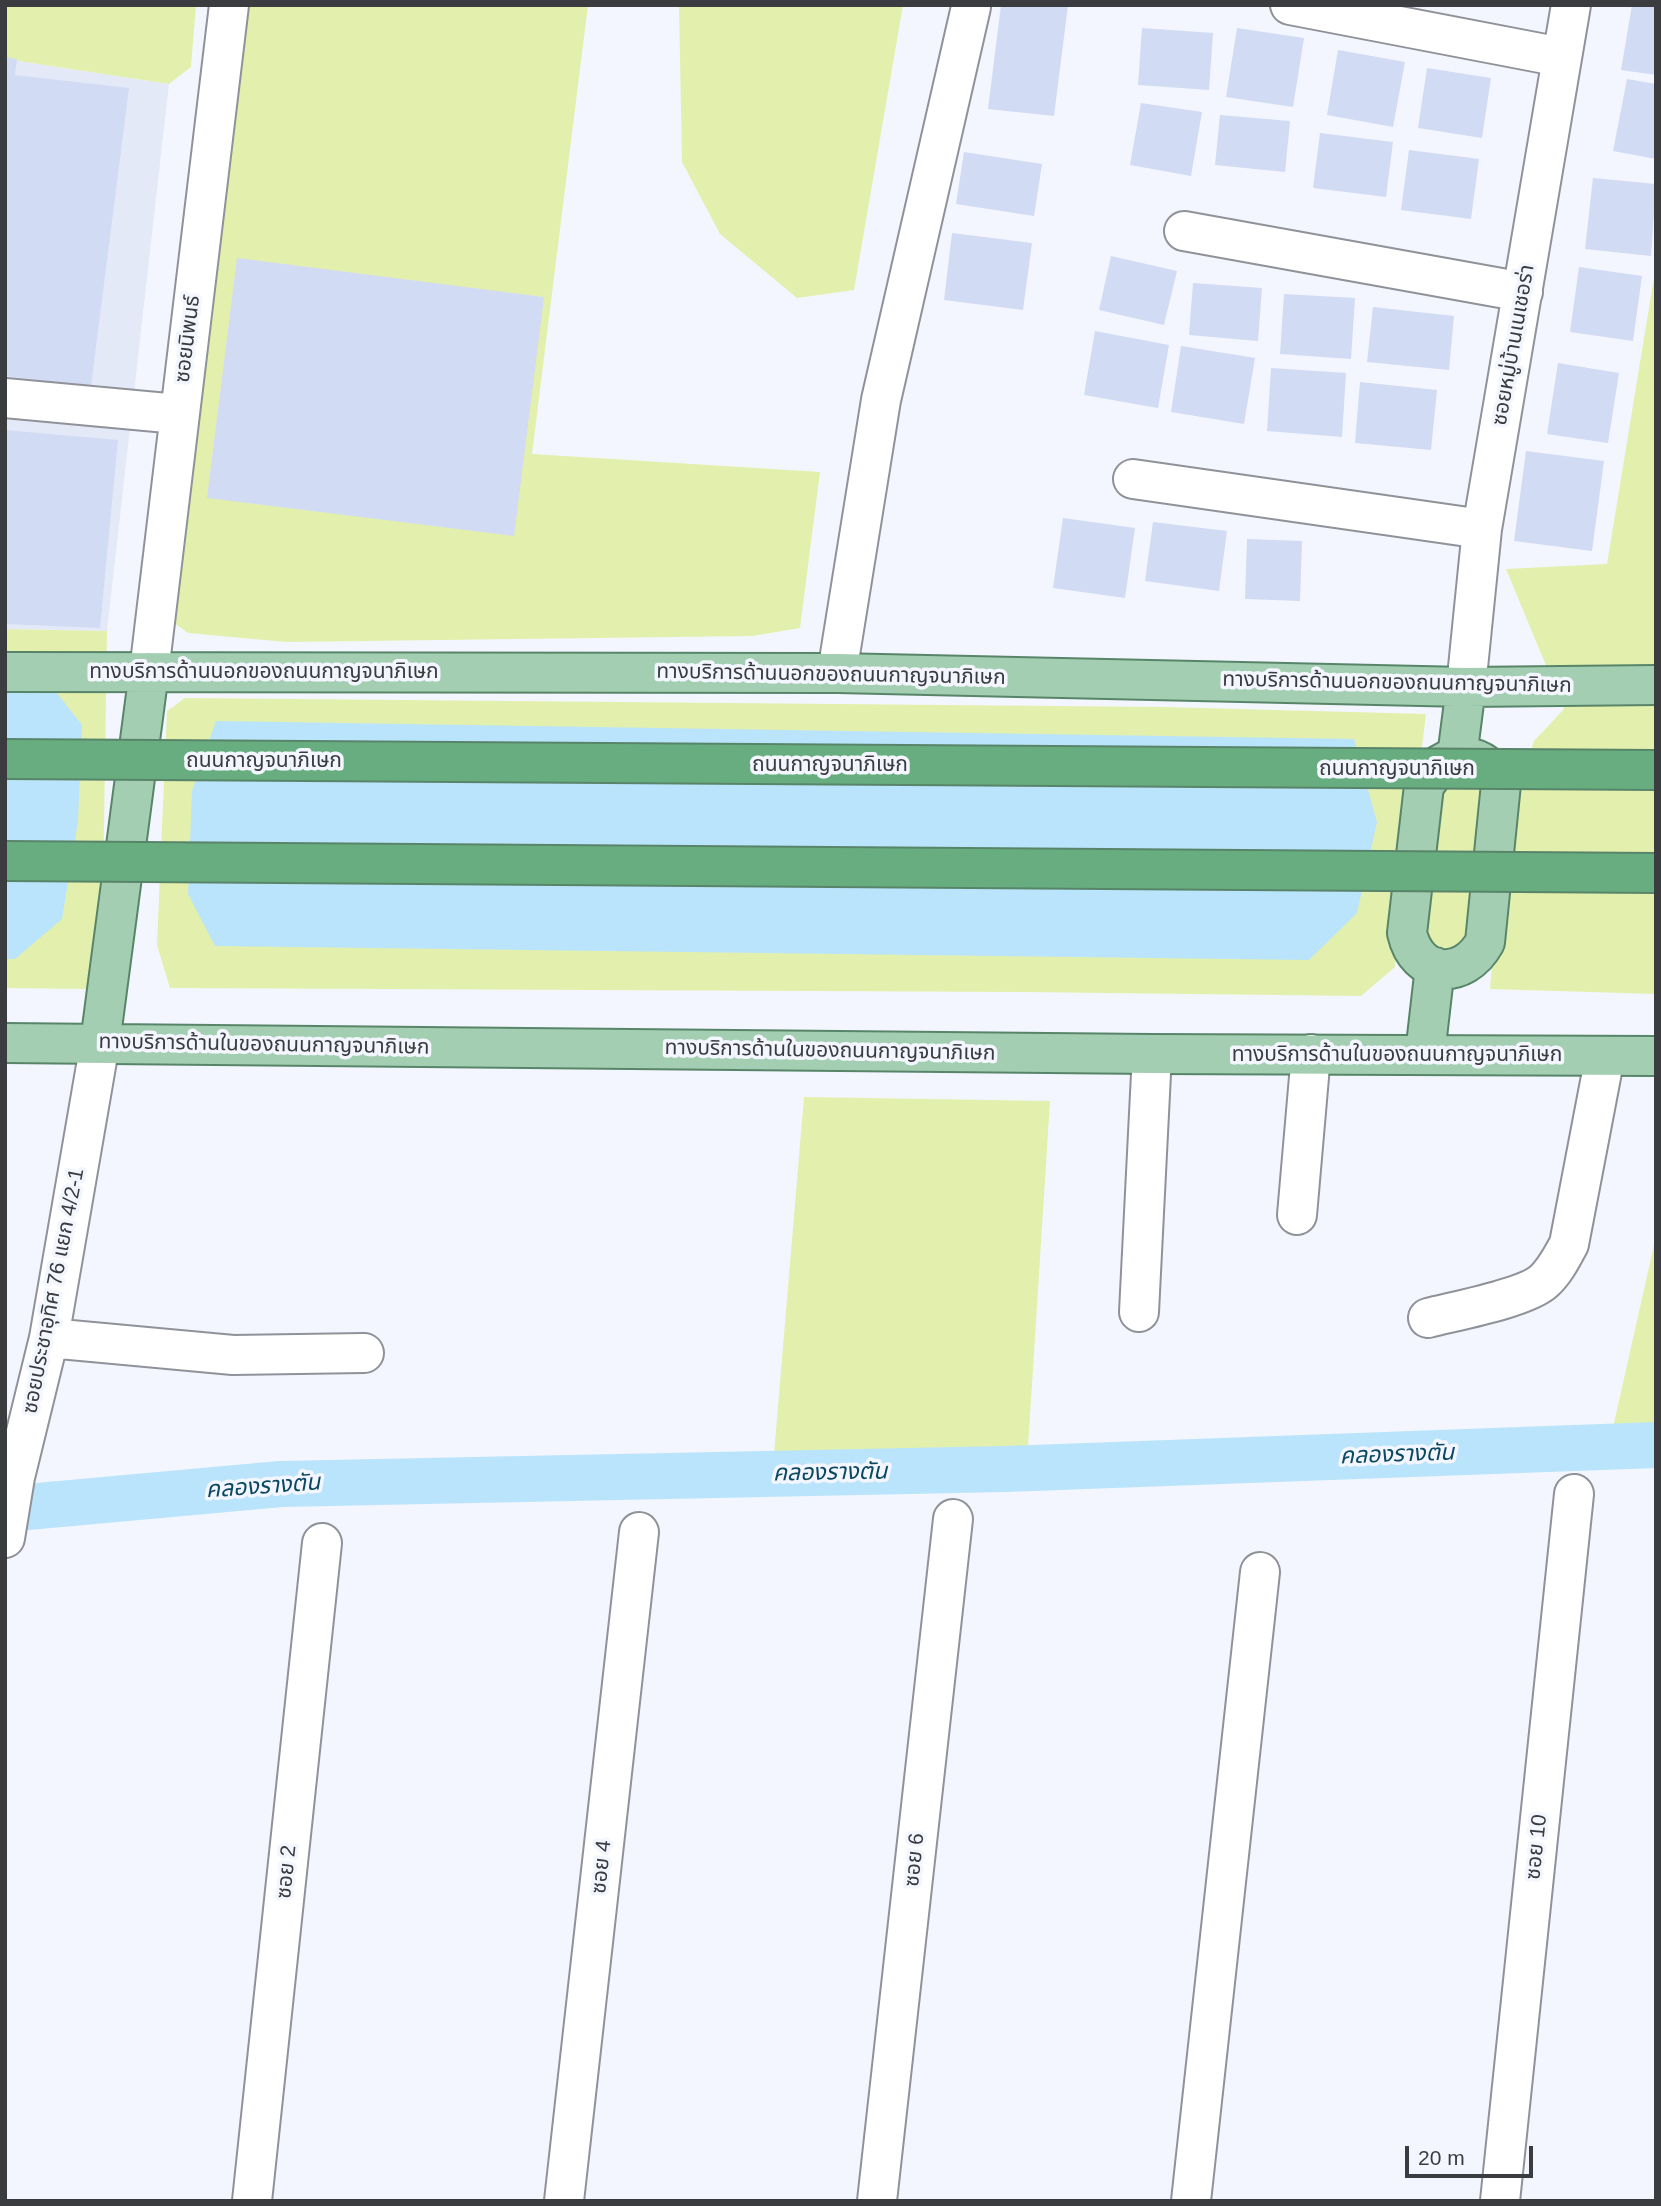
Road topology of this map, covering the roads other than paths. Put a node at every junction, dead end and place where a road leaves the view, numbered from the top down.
1 (229, 5) edge
2 (1290, 5) edge
3 (1571, 5) edge
4 (971, 7) dead end
5 (1562, 57) junction
6 (1184, 231) dead end
7 (1523, 292) junction
8 (5, 398) edge
9 (178, 414) junction
10 (1133, 479) dead end
11 (1482, 529) junction
12 (5, 671) edge
13 (149, 672) junction
14 (837, 673) junction
15 (1656, 685) edge
16 (1466, 687) junction
17 (1457, 757) junction
18 (5, 759) edge
19 (1656, 771) edge
20 (5, 861) edge
21 (1656, 873) edge
22 (1435, 967) junction
23 (5, 1043) edge
24 (100, 1043) junction
25 (1152, 1054) junction
26 (1311, 1054) junction
27 (1425, 1054) junction
28 (1605, 1056) junction
29 (1656, 1056) edge
30 (1297, 1215) dead end
31 (1139, 1312) dead end
32 (1428, 1318) dead end
33 (49, 1338) junction
34 (363, 1353) dead end
35 (1574, 1494) dead end
36 (953, 1519) dead end
37 (639, 1532) dead end
38 (5, 1538) edge
39 (323, 1543) dead end
40 (1260, 1573) dead end
41 (252, 2201) edge
42 (564, 2201) edge
43 (877, 2201) edge
44 (1191, 2201) edge
45 (1500, 2201) edge

1 - 9 street, ซอยนิพนธ์
2 - 5 street
3 - 5 street, ซอยหมู่บ้านเนเชอร่า
4 - 14 street
5 - 7 street, ซอยหมู่บ้านเนเชอร่า
6 - 7 street
7 - 11 street, ซอยหมู่บ้านเนเชอร่า
8 - 9 street
9 - 13 street, ซอยนิพนธ์
10 - 11 street
11 - 16 street, ซอยหมู่บ้านเนเชอร่า
12 - 13 main road, ทางบริการด้านนอกของถนนกาญจนาภิเษก
13 - 14 main road, ทางบริการด้านนอกของถนนกาญจนาภิเษก
13 - 24 main road
14 - 16 main road, ทางบริการด้านนอกของถนนกาญจนาภิเษก
15 - 16 main road, ทางบริการด้านนอกของถนนกาญจนาภิเษก
16 - 17 main road
17 - 22 main road
17 - 22 main road
18 - 19 highway, ถนนกาญจนาภิเษก, bridge
20 - 21 highway, bridge
22 - 27 main road
23 - 24 main road, ทางบริการด้านในของถนนกาญจนาภิเษก
24 - 25 main road, ทางบริการด้านในของถนนกาญจนาภิเษก
24 - 33 street, ซอยประชาอุทิศ 76 แยก 4/2-1
25 - 26 main road, ทางบริการด้านในของถนนกาญจนาภิเษก
25 - 31 street
26 - 27 main road, ทางบริการด้านในของถนนกาญจนาภิเษก
26 - 30 street
27 - 28 main road, ทางบริการด้านในของถนนกาญจนาภิเษก
28 - 29 main road, ทางบริการด้านในของถนนกาญจนาภิเษก
28 - 32 street
33 - 34 street
33 - 38 street, ซอยประชาอุทิศ 76 แยก 4/2-1
35 - 45 street, ซอย 10
36 - 43 street, ซอย 6
37 - 42 street, ซอย 4
39 - 41 street, ซอย 2
40 - 44 street

